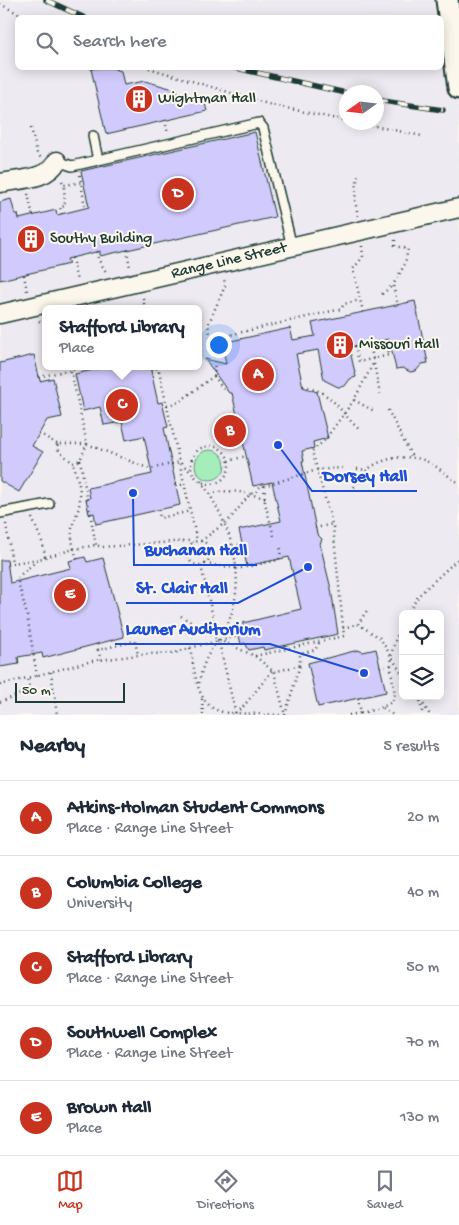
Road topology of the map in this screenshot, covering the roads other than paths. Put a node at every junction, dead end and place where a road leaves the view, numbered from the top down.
1 (447, 0) edge
2 (459, 88) edge
3 (94, 136) dead end
4 (98, 160) junction
5 (60, 169) joint
6 (0, 183) edge
7 (459, 208) edge
8 (292, 247) junction
9 (0, 314) edge
10 (49, 504) dead end
11 (2, 513) edge

1 - 2 street
3 - 4 lane
4 - 5 lane
4 - 8 lane
5 - 6 street
7 - 8 street, Range Line Street
8 - 9 street, Range Line Street
10 - 11 lane

